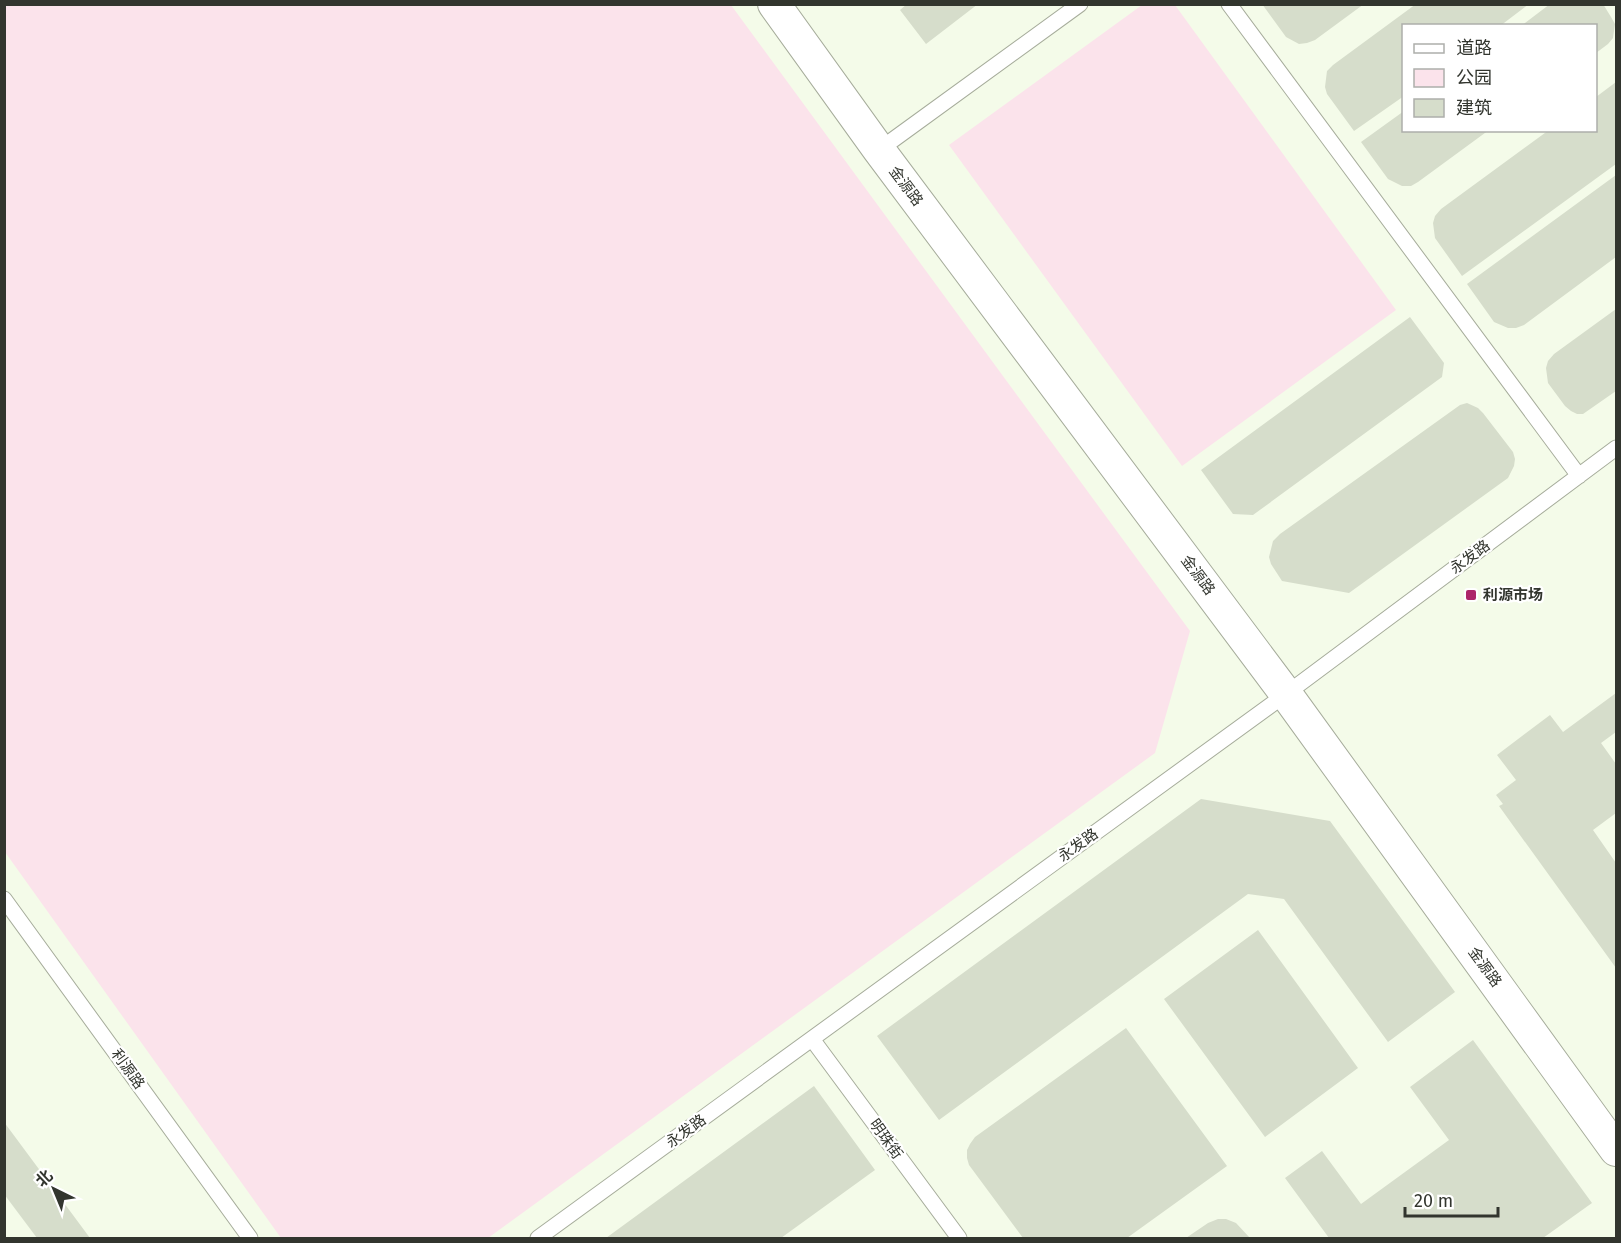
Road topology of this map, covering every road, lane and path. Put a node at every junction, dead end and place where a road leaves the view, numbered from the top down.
1 (774, 4) edge
2 (1080, 4) edge
3 (1229, 4) edge
4 (879, 150) junction
5 (1617, 448) edge
6 (1579, 476) junction
7 (1286, 694) junction
8 (4, 899) edge
9 (812, 1039) junction
10 (1617, 1150) edge
11 (250, 1239) edge
12 (538, 1239) edge
13 (959, 1239) edge

1 - 4 street, 金源路
2 - 4 lane
3 - 6 lane
4 - 7 street, 金源路
5 - 6 lane, 永发路
6 - 7 lane, 永发路
7 - 9 lane, 永发路
7 - 10 street, 金源路
8 - 11 lane, 利源路
9 - 12 lane, 永发路
9 - 13 lane, 明珠街

